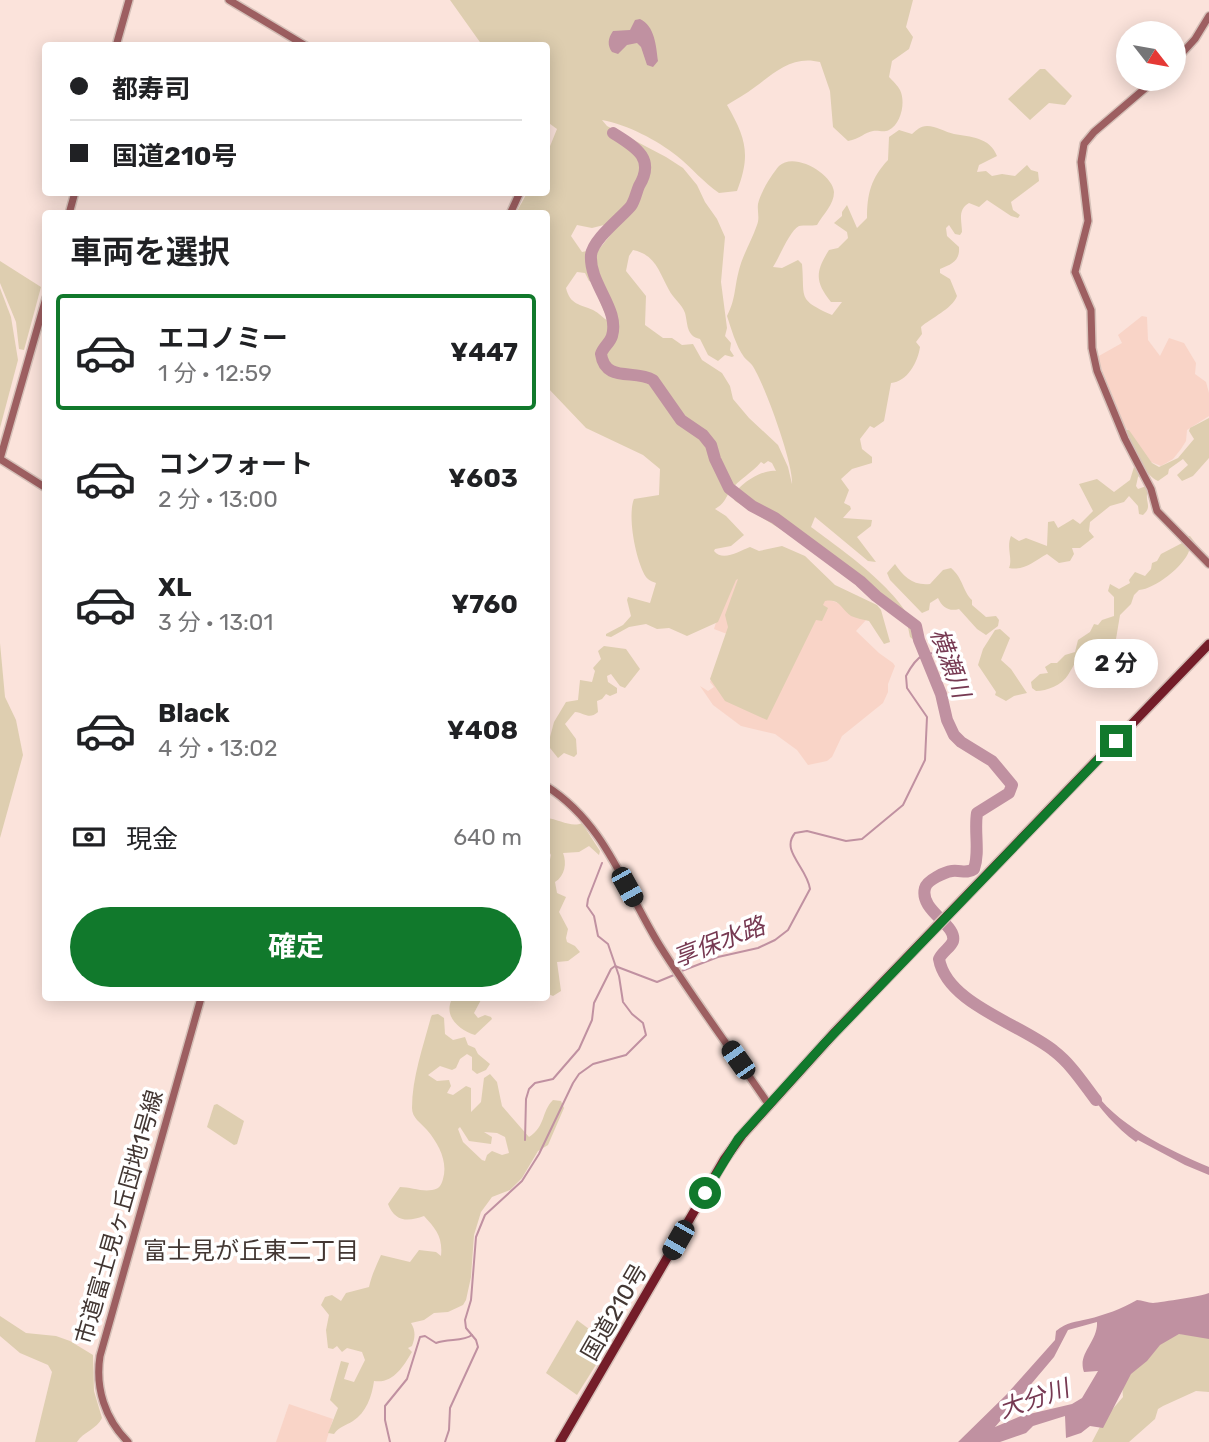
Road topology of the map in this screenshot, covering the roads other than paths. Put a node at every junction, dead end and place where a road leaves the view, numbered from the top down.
1 (129, 0) edge
2 (229, 0) edge
3 (1209, 16) edge
4 (117, 42) edge
5 (299, 42) edge
6 (1186, 49) edge
7 (1142, 91) edge
8 (42, 312) edge
9 (0, 459) edge
10 (42, 485) edge
11 (1209, 564) edge
12 (1209, 644) edge
13 (550, 789) edge
14 (200, 1001) edge
15 (769, 1105) junction
16 (128, 1442) edge
17 (560, 1442) edge

1 - 4 street
2 - 5 street
3 - 6 street
7 - 11 street
8 - 9 street
9 - 10 street
12 - 15 highway, 国道210号
13 - 15 street
14 - 16 street, 市道富士見ヶ丘団地1号線
15 - 17 highway, 国道210号

